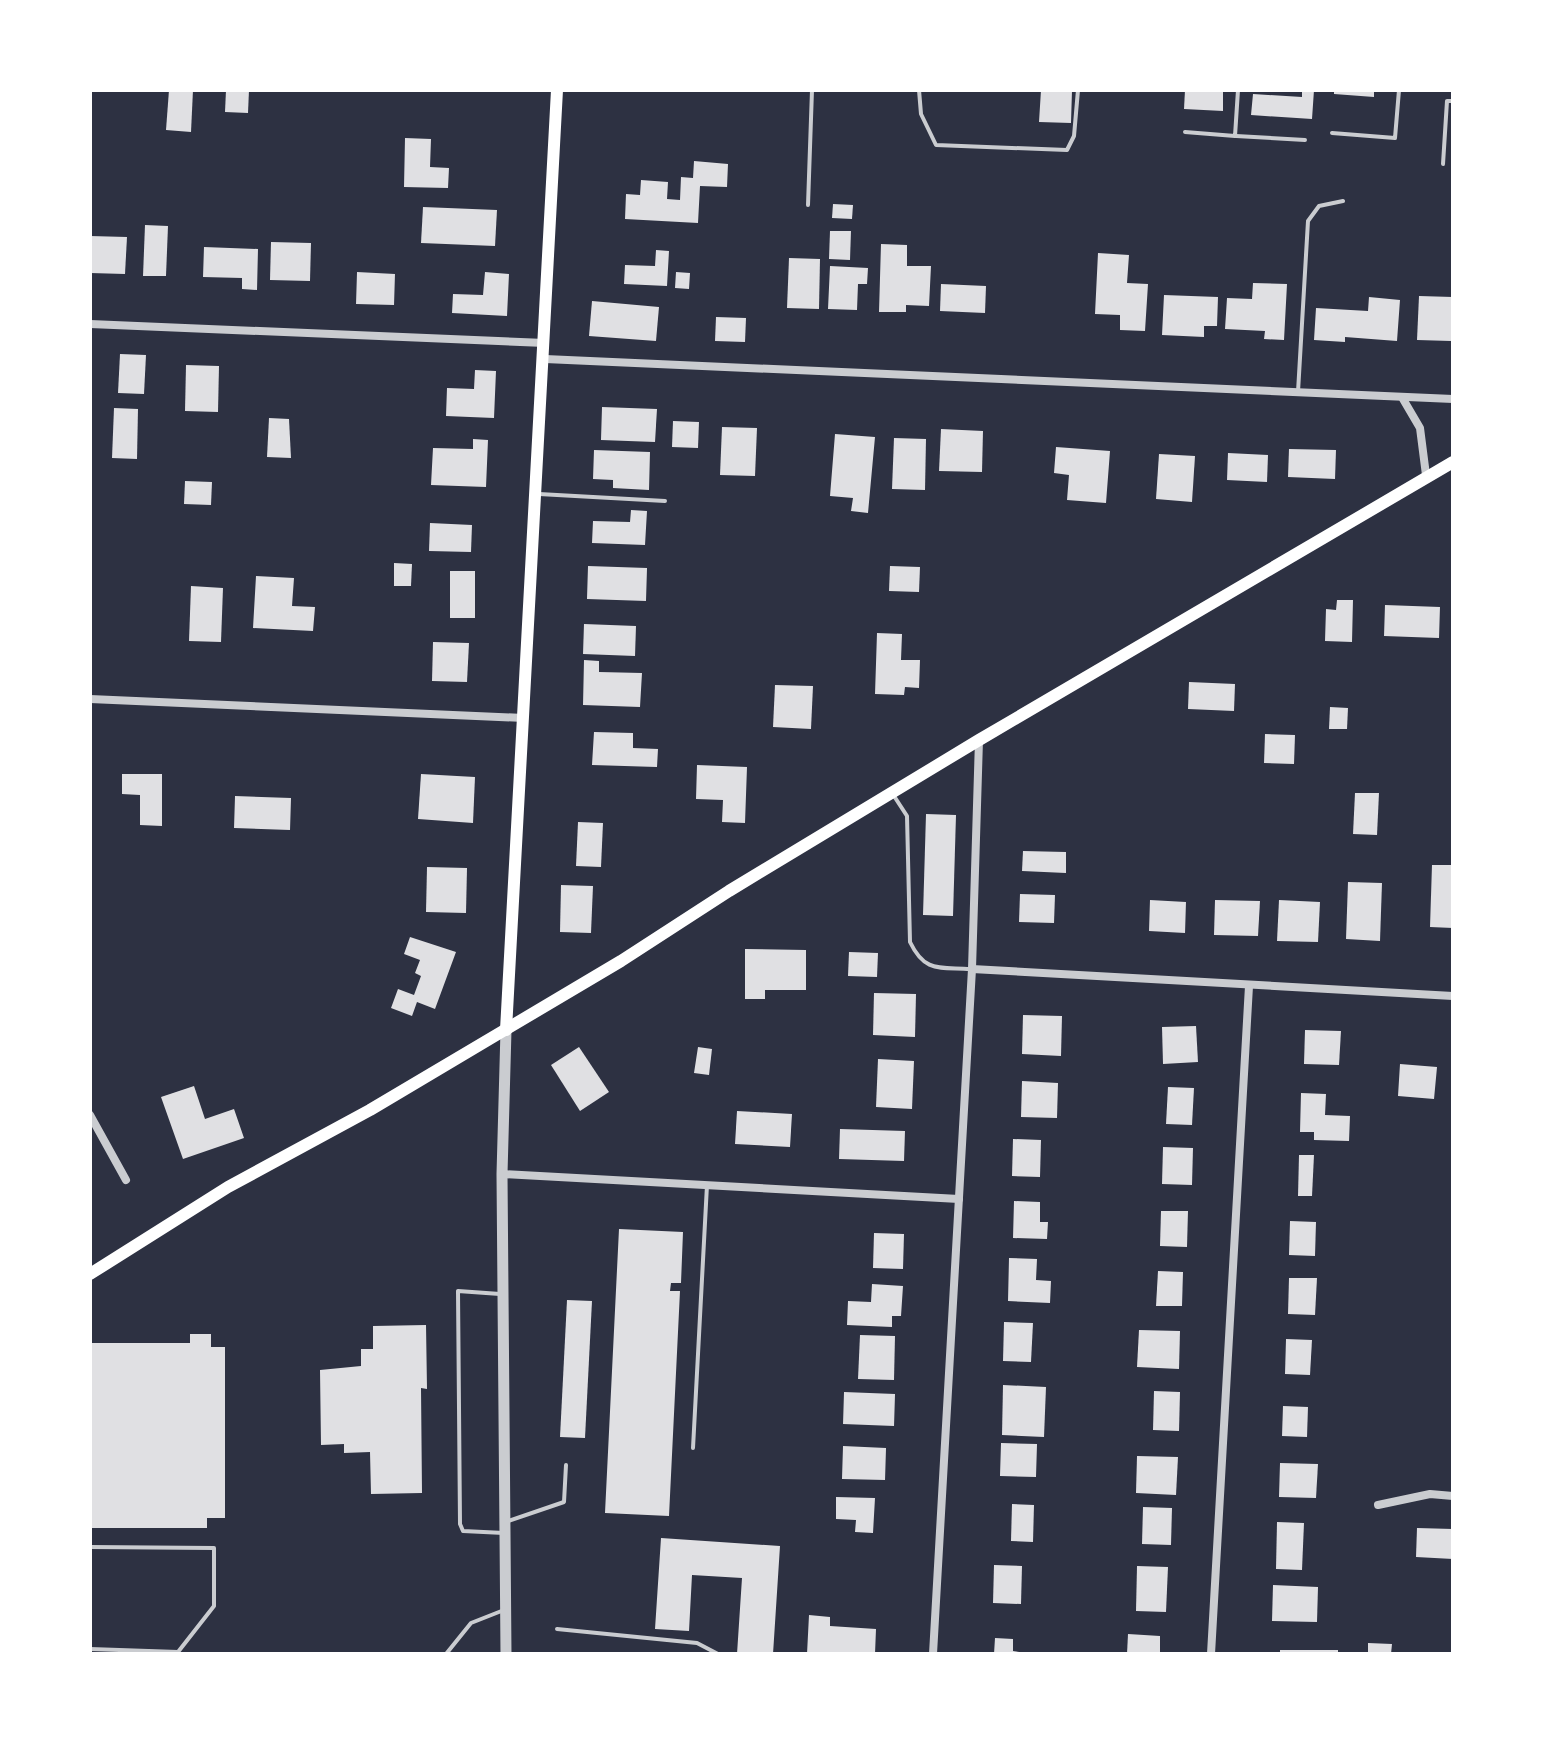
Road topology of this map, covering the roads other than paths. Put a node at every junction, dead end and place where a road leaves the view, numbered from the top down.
1 (557, 90) edge
2 (812, 90) edge
3 (919, 90) edge
4 (1078, 90) edge
5 (1238, 90) edge
6 (1399, 90) edge
7 (1453, 101) edge
8 (1185, 132) dead end
9 (1332, 133) dead end
10 (1235, 136) junction
11 (1305, 140) dead end
12 (1443, 164) dead end
13 (1343, 201) dead end
14 (808, 205) dead end
15 (90, 324) edge
16 (546, 343) junction
17 (545, 359) junction
18 (1298, 394) junction
19 (1403, 399) junction
20 (1453, 399) edge
21 (1453, 462) edge
22 (1426, 475) junction
23 (537, 494) junction
24 (665, 501) dead end
25 (90, 699) edge
26 (524, 718) junction
27 (979, 740) junction
28 (892, 793) junction
29 (972, 969) junction
30 (1249, 986) junction
31 (1453, 996) edge
32 (506, 1030) junction
33 (90, 1115) edge
34 (502, 1174) junction
35 (126, 1180) dead end
36 (707, 1185) junction
37 (959, 1199) junction
38 (90, 1274) edge
39 (503, 1294) junction
40 (693, 1448) dead end
41 (566, 1465) dead end
42 (1453, 1496) edge
43 (1378, 1505) dead end
44 (506, 1527) junction
45 (90, 1547) edge
46 (506, 1609) junction
47 (557, 1629) dead end
48 (90, 1649) edge
49 (446, 1654) edge
50 (506, 1654) edge
51 (718, 1654) edge
52 (933, 1654) edge
53 (1211, 1654) edge

1 - 16 main road
2 - 14 lane
3 - 4 lane
5 - 10 lane
6 - 9 lane
7 - 12 lane
8 - 10 lane
10 - 11 lane
13 - 18 lane
15 - 16 street
16 - 17 main road
17 - 18 street
17 - 23 main road
18 - 19 street
19 - 20 street
19 - 22 street
21 - 22 main road
22 - 27 main road
23 - 24 lane
23 - 26 main road
25 - 26 street
26 - 32 main road
27 - 28 main road
27 - 29 street
28 - 29 lane
28 - 32 main road
29 - 30 street
29 - 37 street
30 - 31 street
30 - 53 street
32 - 34 street
32 - 38 main road
33 - 35 street
34 - 36 street
34 - 39 street
36 - 37 street
36 - 40 lane
37 - 52 street
39 - 44 street
39 - 44 lane
41 - 44 lane
42 - 43 street
44 - 46 street
45 - 48 lane
46 - 49 lane
46 - 50 street
47 - 51 lane

